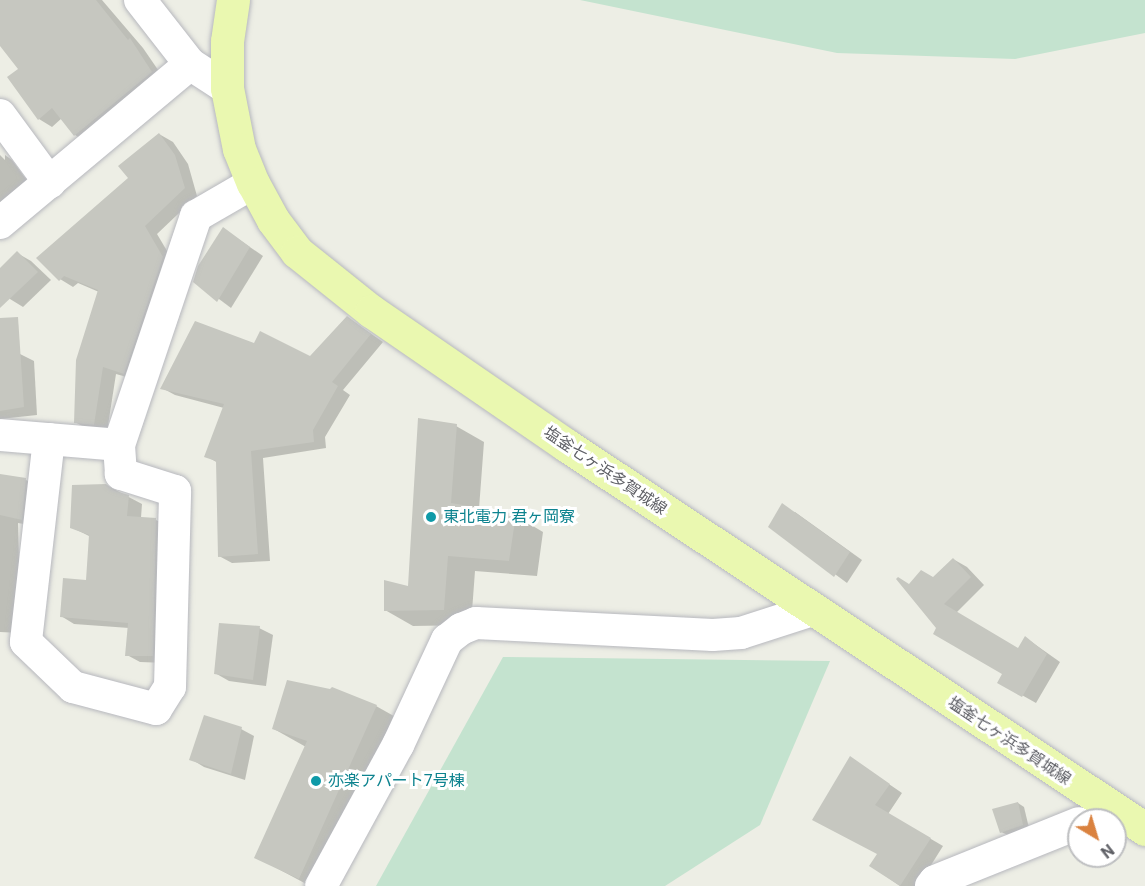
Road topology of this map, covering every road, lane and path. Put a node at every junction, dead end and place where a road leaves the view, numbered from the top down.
1 (141, 0) edge
2 (233, 0) edge
3 (190, 64) junction
4 (227, 88) junction
5 (0, 115) edge
6 (50, 183) junction
7 (253, 183) junction
8 (0, 223) edge
9 (0, 435) edge
10 (49, 439) junction
11 (119, 445) junction
12 (812, 610) junction
13 (1090, 808) edge
14 (1127, 823) edge
15 (1067, 829) edge
16 (1145, 829) edge
17 (321, 886) edge
18 (931, 886) edge

1 - 3 street
2 - 4 main road, 塩釜七ヶ浜多賀城線
3 - 4 street
3 - 6 street
4 - 7 main road, 塩釜七ヶ浜多賀城線
5 - 6 street
6 - 8 street
7 - 11 street
7 - 12 main road, 塩釜七ヶ浜多賀城線
9 - 10 street
10 - 11 street
10 - 11 street
12 - 13 main road, 塩釜七ヶ浜多賀城線
12 - 17 street
14 - 16 main road, 塩釜七ヶ浜多賀城線
15 - 18 street

